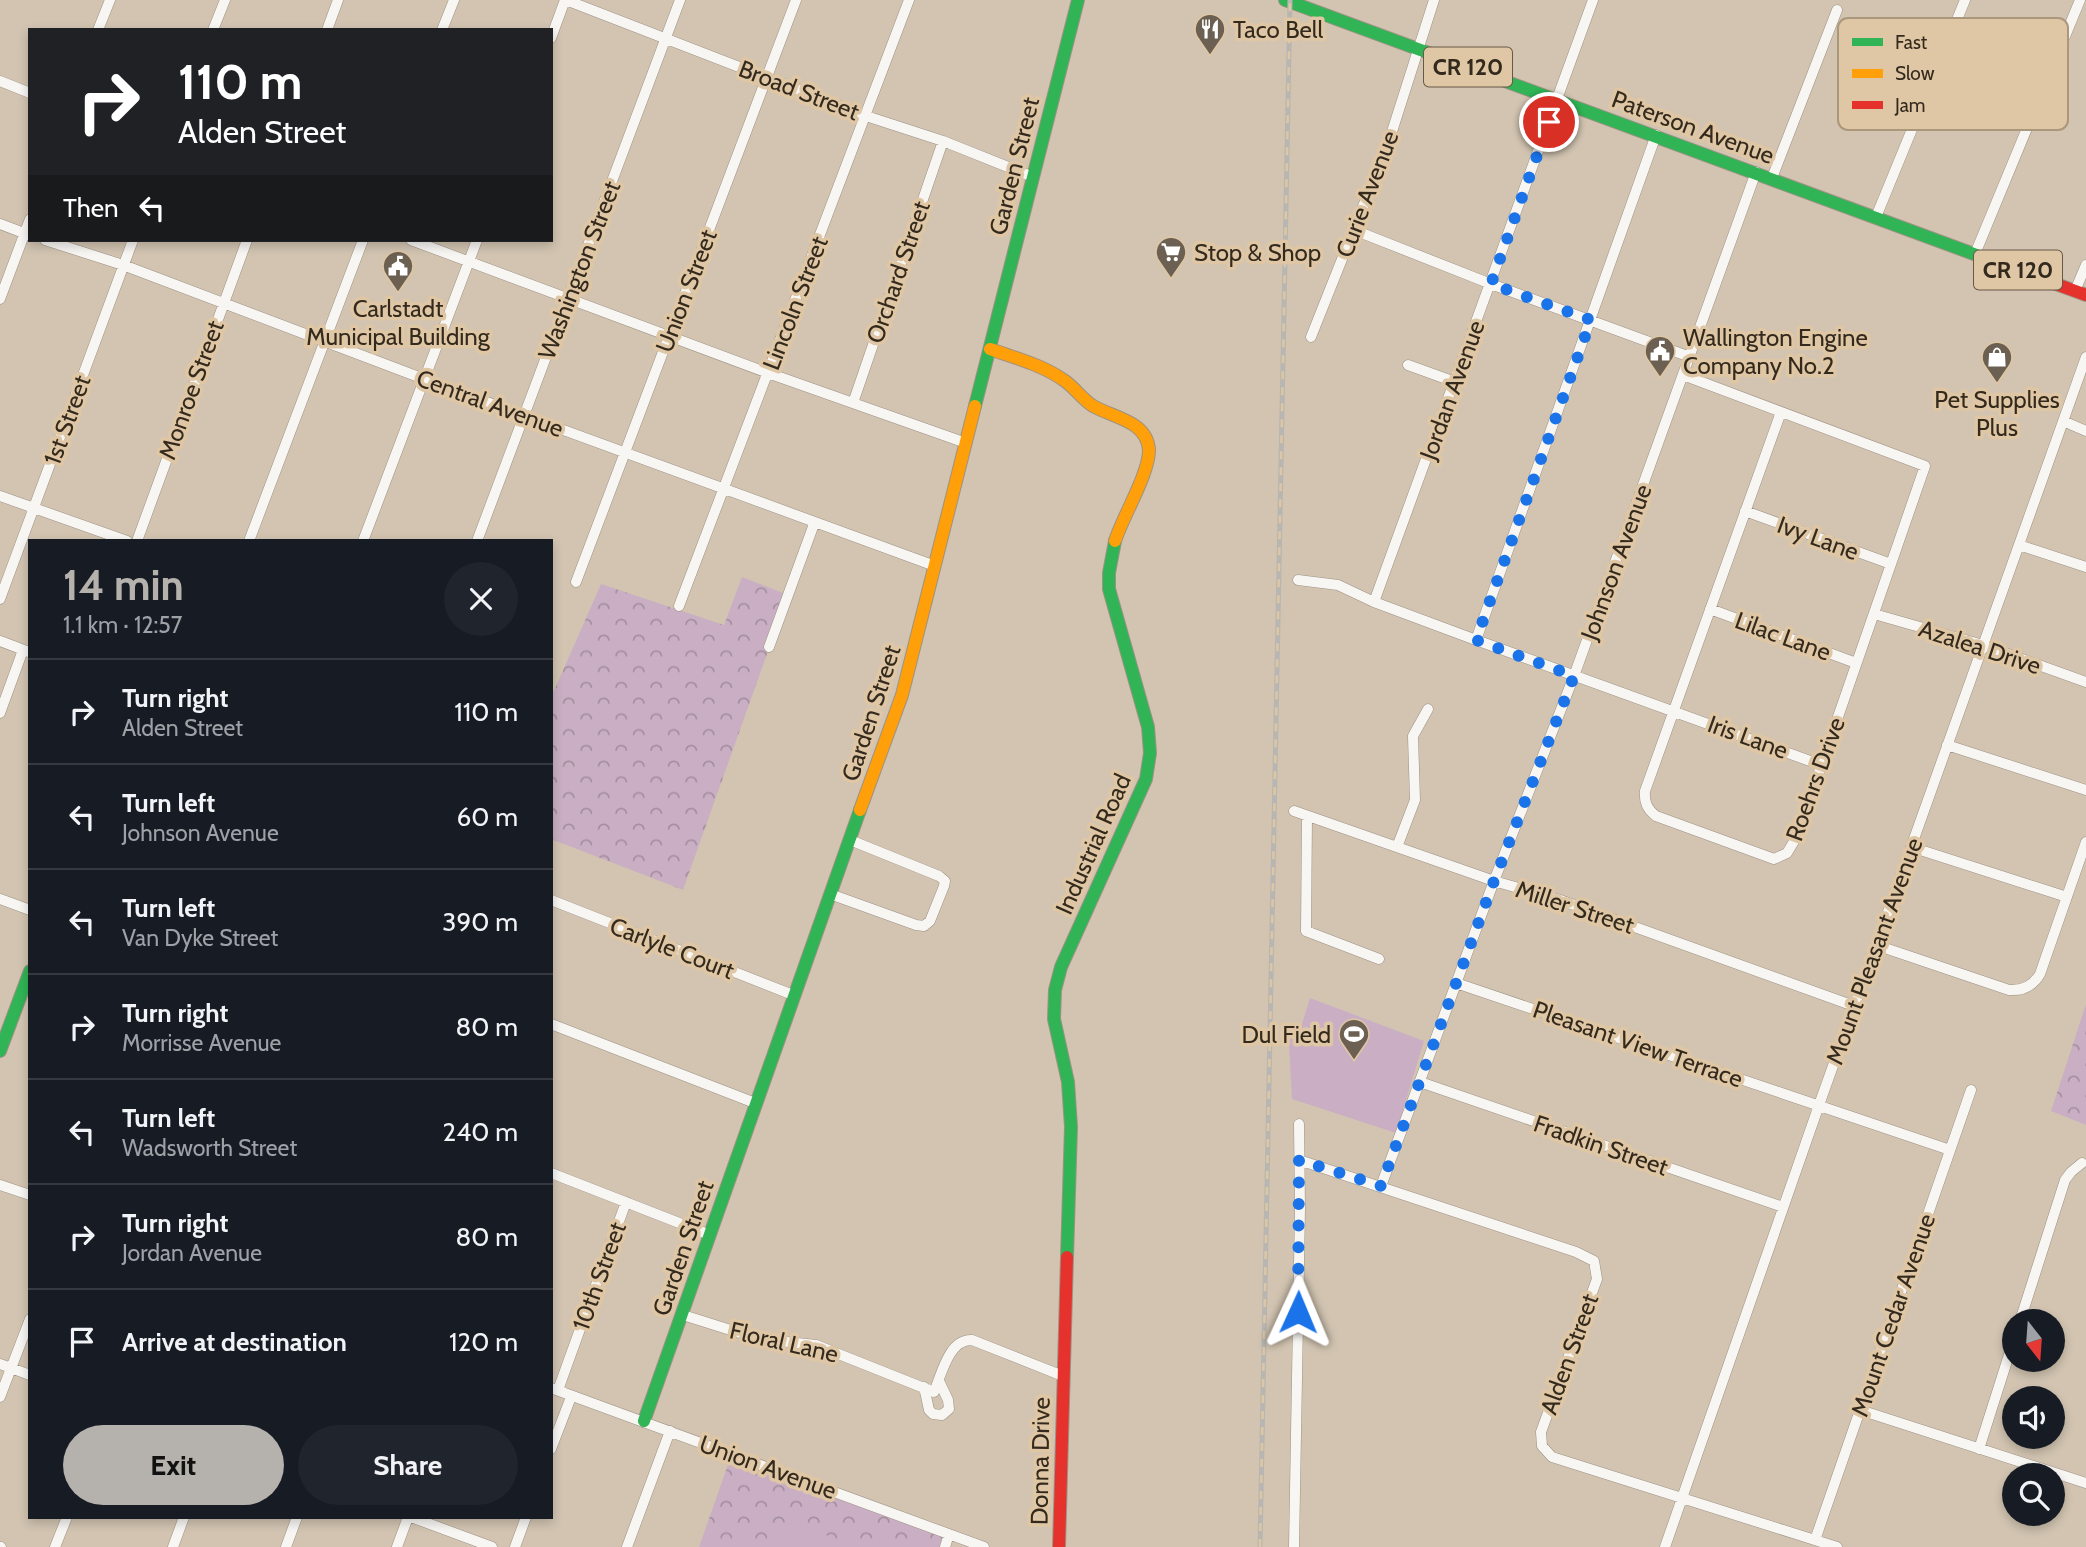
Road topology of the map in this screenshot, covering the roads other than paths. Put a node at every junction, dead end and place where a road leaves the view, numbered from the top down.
1 (110, 0) edge
2 (225, 0) edge
3 (338, 0) edge
4 (454, 0) edge
5 (566, 0) edge
6 (680, 0) edge
7 (796, 0) edge
8 (909, 0) edge
9 (1078, 0) edge
10 (1285, 0) edge
11 (1434, 0) edge
12 (1593, 0) edge
13 (1965, 0) edge
14 (2080, 0) edge
15 (1837, 10) dead end
16 (1958, 18) edge
17 (99, 28) edge
18 (214, 28) edge
19 (328, 28) edge
20 (443, 28) edge
21 (2068, 29) edge
22 (553, 33) edge
23 (666, 37) junction
24 (1417, 50) junction
25 (767, 77) junction
26 (0, 81) edge
27 (28, 92) edge
28 (1558, 99) junction
29 (866, 116) junction
30 (1912, 130) edge
31 (2026, 130) edge
32 (1656, 135) junction
33 (943, 141) junction
34 (1756, 172) junction
35 (1033, 177) junction
36 (1772, 178) junction
37 (1876, 217) junction
38 (0, 224) edge
39 (1354, 230) junction
40 (27, 234) edge
41 (51, 242) edge
42 (132, 242) edge
43 (246, 242) edge
44 (362, 242) edge
45 (417, 242) edge
46 (476, 242) edge
47 (1975, 254) junction
48 (470, 261) junction
49 (123, 265) junction
50 (2086, 265) edge
51 (1491, 284) junction
52 (2081, 293) edge
53 (569, 298) junction
54 (0, 299) edge
55 (223, 302) junction
56 (1591, 320) junction
57 (670, 335) junction
58 (1311, 337) dead end
59 (324, 342) junction
60 (990, 349) junction
61 (1690, 357) junction
62 (2086, 357) edge
63 (1408, 365) dead end
64 (768, 373) junction
65 (1684, 375) junction
66 (424, 379) junction
67 (1455, 382) junction
68 (853, 403) junction
69 (1781, 412) junction
70 (524, 416) junction
71 (2063, 421) junction
72 (2086, 431) edge
73 (966, 443) junction
74 (624, 453) junction
75 (724, 489) junction
76 (0, 496) edge
77 (35, 509) junction
78 (1745, 511) junction
79 (814, 524) junction
80 (121, 539) edge
81 (138, 539) edge
82 (250, 539) edge
83 (364, 539) edge
84 (478, 539) edge
85 (2019, 545) junction
86 (1891, 564) junction
87 (934, 566) junction
88 (2086, 567) edge
89 (1298, 580) dead end
90 (576, 582) dead end
91 (0, 598) edge
92 (1374, 602) junction
93 (679, 606) dead end
94 (1710, 609) junction
95 (1874, 614) junction
96 (1476, 640) junction
97 (0, 641) edge
98 (1983, 645) junction
99 (769, 647) dead end
100 (27, 651) edge
101 (1856, 663) junction
102 (1574, 676) junction
103 (2086, 682) edge
104 (1428, 709) dead end
105 (1674, 710) junction
106 (0, 713) edge
107 (1947, 745) junction
108 (1821, 765) junction
109 (2086, 790) edge
110 (1294, 811) dead end
111 (1307, 816) junction
112 (850, 840) junction
113 (2086, 842) edge
114 (1397, 847) junction
115 (1911, 847) junction
116 (1494, 881) junction
117 (830, 894) junction
118 (2067, 897) junction
119 (0, 899) edge
120 (553, 901) edge
121 (28, 909) edge
122 (1876, 945) junction
123 (1379, 959) dead end
124 (28, 976) edge
125 (1457, 983) junction
126 (793, 995) junction
127 (1854, 1006) junction
128 (553, 1025) edge
129 (0, 1051) edge
130 (1420, 1082) junction
131 (1972, 1090) dead end
132 (755, 1103) junction
133 (1819, 1105) junction
134 (1298, 1124) dead end
135 (1950, 1150) junction
136 (1299, 1160) junction
137 (2082, 1163) dead end
138 (553, 1174) edge
139 (0, 1185) edge
140 (1381, 1186) junction
141 (28, 1194) edge
142 (626, 1202) junction
143 (1783, 1207) junction
144 (710, 1235) junction
145 (2024, 1309) edge
146 (683, 1315) junction
147 (28, 1323) edge
148 (5, 1366) edge
149 (2003, 1372) edge
150 (28, 1374) edge
151 (1063, 1376) junction
152 (939, 1381) junction
153 (924, 1388) junction
154 (554, 1389) edge
155 (571, 1396) junction
156 (0, 1397) edge
157 (1860, 1410) junction
158 (644, 1422) junction
159 (670, 1431) junction
160 (553, 1444) edge
161 (1979, 1448) junction
162 (2086, 1483) edge
163 (1682, 1498) junction
164 (66, 1519) edge
165 (183, 1519) edge
166 (296, 1519) edge
167 (409, 1519) edge
168 (415, 1519) edge
169 (525, 1519) edge
170 (949, 1534) junction
171 (1815, 1540) junction
172 (55, 1547) edge
173 (173, 1547) edge
174 (286, 1547) edge
175 (397, 1547) edge
176 (492, 1547) edge
177 (514, 1547) edge
178 (627, 1547) edge
179 (944, 1547) edge
180 (984, 1547) edge
181 (1059, 1547) edge
182 (1294, 1547) edge
183 (1665, 1547) edge
184 (1836, 1547) edge

1 - 17 street
2 - 18 street
3 - 19 street
4 - 20 street
5 - 22 street
5 - 23 street, Broad Street
6 - 23 street, Washington Street
7 - 25 street, Union Street
8 - 29 street, Lincoln Street
9 - 35 street, Garden Street
10 - 24 street, Paterson Avenue / CR 120
11 - 24 street, Curie Avenue
12 - 28 street, Jordan Avenue
13 - 16 street
14 - 21 street
15 - 36 street
23 - 25 street, Broad Street
23 - 53 street, Washington Street
24 - 28 street, Paterson Avenue / CR 120
24 - 39 street, Curie Avenue
25 - 29 street, Broad Street
25 - 57 street, Union Street
26 - 27 street
28 - 32 street, Paterson Avenue / CR 120
28 - 51 street, Jordan Avenue
29 - 33 street, Broad Street
29 - 64 street, Lincoln Street
30 - 37 street
31 - 47 street
32 - 34 street, Paterson Avenue / CR 120
32 - 56 street
33 - 35 street, Broad Street
33 - 68 street, Orchard Street
34 - 36 street, Paterson Avenue / CR 120
34 - 61 street, Johnson Avenue
35 - 60 street, Garden Street
36 - 37 street, Paterson Avenue / CR 120
37 - 47 street, Paterson Avenue / CR 120
38 - 40 street
39 - 51 street
39 - 58 street, Curie Avenue
40 - 54 street
41 - 49 street, Central Avenue
42 - 49 street, 1st Street
43 - 55 street, Monroe Street
44 - 59 street
45 - 48 street
46 - 48 street
47 - 52 street, Paterson Avenue / CR 120
48 - 53 street
48 - 66 street
49 - 55 street, Central Avenue
49 - 77 street, 1st Street
50 - 52 street
51 - 56 street
51 - 67 street, Jordan Avenue
53 - 57 street
53 - 70 street, Washington Street
55 - 59 street, Central Avenue
55 - 81 street, Monroe Street
56 - 61 street
56 - 96 street
57 - 64 street
57 - 74 street, Union Street
59 - 66 street, Central Avenue
59 - 82 street
60 - 73 street, Garden Street
60 - 151 street, Industrial Road
61 - 65 street, Johnson Avenue
62 - 71 street, Mount Pleasant Avenue
63 - 67 street
64 - 68 street
64 - 75 street, Lincoln Street
65 - 69 street, Roehrs Drive
65 - 102 street, Johnson Avenue
66 - 70 street, Central Avenue
66 - 83 street
67 - 92 street, Jordan Avenue
68 - 73 street
69 - 78 street, Roehrs Drive
69 - 86 street, Roehrs Drive
70 - 74 street, Central Avenue
70 - 84 street, Washington Street
71 - 72 street
71 - 85 street, Mount Pleasant Avenue
73 - 87 street, Garden Street
74 - 75 street, Central Avenue
74 - 90 street, Union Street
75 - 79 street, Central Avenue
75 - 93 street, Lincoln Street
76 - 77 street
77 - 80 street
77 - 91 street, 1st Street
78 - 86 street, Ivy Lane
78 - 94 street, Roehrs Drive
79 - 87 street, Central Avenue
79 - 99 street
85 - 88 street
85 - 98 street, Mount Pleasant Avenue
86 - 95 street, Roehrs Drive
87 - 112 street, Garden Street
89 - 92 street, Iris Lane
92 - 96 street, Iris Lane
94 - 101 street, Lilac Lane
94 - 105 street, Roehrs Drive
95 - 98 street, Azalea Drive
95 - 101 street, Roehrs Drive
96 - 102 street, Iris Lane
97 - 100 street
98 - 103 street, Azalea Drive
98 - 107 street, Mount Pleasant Avenue
100 - 106 street
101 - 108 street, Roehrs Drive
102 - 105 street, Iris Lane
102 - 116 street, Johnson Avenue
104 - 114 street
105 - 108 street, Iris Lane
105 - 108 street, Roehrs Drive
107 - 109 street
107 - 115 street, Mount Pleasant Avenue
110 - 111 street, Miller Street
111 - 114 street, Miller Street
111 - 123 street
112 - 117 street, Garden Street
112 - 117 street
113 - 118 street
114 - 116 street, Miller Street
115 - 118 street
115 - 122 street, Mount Pleasant Avenue
116 - 125 street, Johnson Avenue
116 - 127 street, Miller Street
117 - 126 street, Garden Street
118 - 122 street
119 - 121 street
120 - 126 street, Carlyle Court
122 - 127 street, Mount Pleasant Avenue
124 - 129 street
125 - 130 street, Johnson Avenue
125 - 133 street, Pleasant View Terrace
126 - 132 street, Garden Street
127 - 133 street, Mount Pleasant Avenue
128 - 132 street
130 - 140 street, Johnson Avenue
130 - 143 street, Fradkin Street
131 - 135 street, Mount Cedar Avenue
132 - 144 street, Garden Street
133 - 135 street, Pleasant View Terrace
133 - 143 street, Mount Pleasant Avenue
134 - 136 street
135 - 157 street, Mount Cedar Avenue
136 - 140 street, Alden Street
136 - 182 street
137 - 145 street
138 - 142 street
139 - 141 street
140 - 163 street, Alden Street
142 - 144 street
142 - 154 street, 10th Street
143 - 163 street, Mount Pleasant Avenue
144 - 146 street, Garden Street
146 - 153 street, Floral Lane
146 - 158 street, Garden Street
147 - 148 street
148 - 150 street
148 - 156 street
149 - 161 street
151 - 152 street
151 - 181 street, Donna Drive
152 - 153 street
152 - 153 street
154 - 155 street, Union Avenue
155 - 158 street, Union Avenue
155 - 160 street
157 - 161 street
157 - 171 street, Mount Cedar Avenue
158 - 159 street, Union Avenue
159 - 170 street, Union Avenue
159 - 178 street
161 - 162 street
163 - 171 street, Alden Street
163 - 183 street, Mount Pleasant Avenue
164 - 172 street
165 - 173 street
166 - 174 street
167 - 175 street
168 - 176 street
169 - 177 street
170 - 179 street
170 - 180 street, Union Avenue
171 - 184 street, Alden Street

